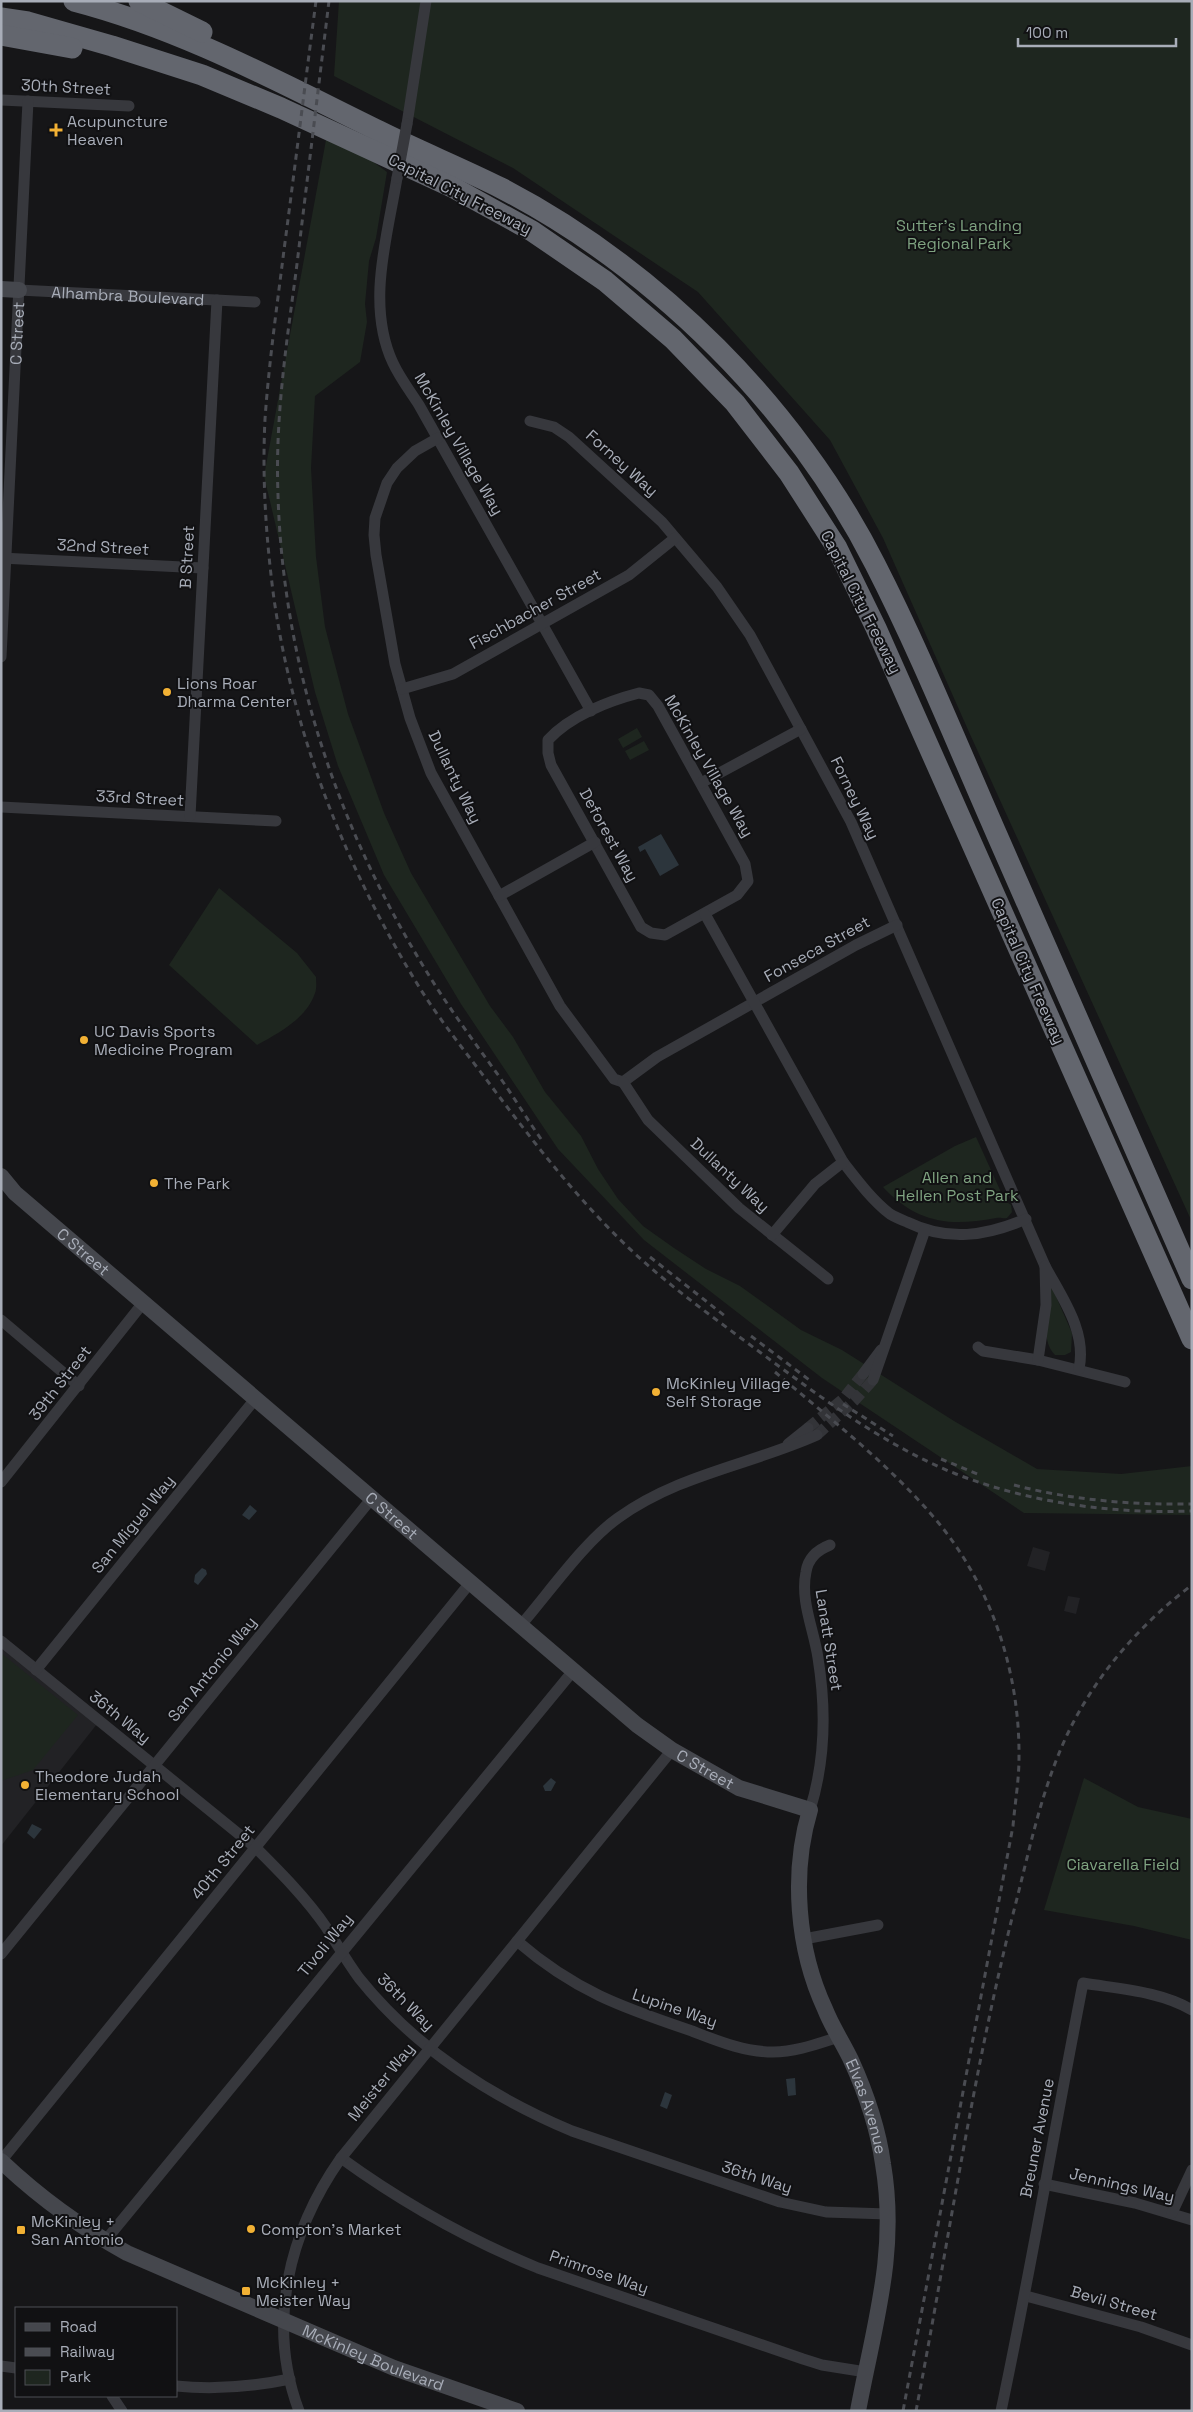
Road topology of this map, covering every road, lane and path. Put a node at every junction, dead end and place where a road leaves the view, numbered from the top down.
1 (74, 1) edge
2 (139, 1) edge
3 (426, 1) edge
4 (1, 18) edge
5 (1, 36) edge
6 (244, 63) junction
7 (1, 100) edge
8 (28, 101) junction
9 (129, 106) dead end
10 (281, 108) junction
11 (1, 289) edge
12 (19, 290) junction
13 (218, 300) junction
14 (255, 302) dead end
15 (530, 421) dead end
16 (438, 438) junction
17 (675, 538) junction
18 (4, 558) edge
19 (203, 568) junction
20 (542, 623) junction
21 (1, 657) edge
22 (402, 690) junction
23 (592, 711) junction
24 (801, 729) junction
25 (701, 783) junction
26 (1, 807) edge
27 (190, 816) junction
28 (276, 821) dead end
29 (595, 842) junction
30 (499, 896) junction
31 (705, 914) junction
32 (896, 925) junction
33 (753, 1002) junction
34 (623, 1082) junction
35 (843, 1162) junction
36 (1, 1176) edge
37 (1026, 1219) junction
38 (925, 1230) junction
39 (772, 1235) junction
40 (1045, 1266) junction
41 (828, 1279) dead end
42 (1192, 1279) edge
43 (143, 1303) junction
44 (1, 1320) edge
45 (1192, 1339) edge
46 (978, 1347) dead end
47 (1038, 1360) junction
48 (1079, 1369) junction
49 (868, 1377) tunnel mouth
50 (1126, 1382) dead end
51 (79, 1386) junction
52 (256, 1398) junction
53 (813, 1432) tunnel mouth
54 (1, 1482) edge
55 (372, 1498) junction
56 (830, 1545) dead end
57 (470, 1583) junction
58 (521, 1625) junction
59 (1, 1641) edge
60 (36, 1670) junction
61 (573, 1671) junction
62 (672, 1750) junction
63 (155, 1766) junction
64 (810, 1810) junction
65 (256, 1848) junction
66 (878, 1925) dead end
67 (804, 1939) junction
68 (517, 1941) junction
69 (341, 1951) junction
70 (1, 1954) edge
71 (1192, 2010) edge
72 (839, 2037) junction
73 (430, 2048) junction
74 (341, 2158) junction
75 (1, 2161) edge
76 (1192, 2170) edge
77 (1044, 2184) junction
78 (1172, 2213) junction
79 (888, 2214) junction
80 (1192, 2220) edge
81 (105, 2240) junction
82 (1026, 2296) junction
83 (284, 2319) junction
84 (1192, 2346) edge
85 (1, 2366) edge
86 (15, 2368) edge
87 (866, 2372) junction
88 (290, 2379) junction
89 (178, 2386) edge
90 (113, 2397) edge
91 (122, 2411) edge
92 (299, 2411) edge
93 (518, 2411) edge
94 (858, 2411) edge
95 (1001, 2411) edge

1 - 6 highway, Capital City Freeway
2 - 6 highway
3 - 16 street, McKinley Village Way, bridge
4 - 10 highway, Capital City Freeway
5 - 10 highway
6 - 42 highway, Capital City Freeway
7 - 8 street, 30th Street
8 - 9 street, 30th Street
8 - 12 street, C Street
10 - 45 highway, Capital City Freeway
11 - 12 street, Alhambra Boulevard
12 - 13 street, Alhambra Boulevard
12 - 18 street, C Street
13 - 14 street, Alhambra Boulevard
13 - 19 street, B Street
15 - 17 street, Forney Way
16 - 20 street, McKinley Village Way
16 - 22 street, Dullanty Way
17 - 20 street, Fischbacher Street
17 - 24 street, Forney Way
18 - 19 street, 32nd Street
18 - 21 street, C Street
19 - 27 street, B Street
20 - 22 street, Fischbacher Street
20 - 23 street, McKinley Village Way
22 - 30 street, Dullanty Way
23 - 25 street, McKinley Village Way
23 - 29 street, Deforest Way
24 - 25 street
24 - 32 street, Forney Way
25 - 31 street, McKinley Village Way
26 - 27 street, 33rd Street
27 - 28 street, 33rd Street
29 - 30 street
29 - 31 street, Deforest Way
30 - 34 street, Dullanty Way
31 - 33 street
32 - 33 street, Fonseca Street
32 - 37 street, Forney Way
33 - 34 street
33 - 35 street
34 - 39 street, Dullanty Way
35 - 38 street
35 - 39 street
36 - 43 street, C Street
37 - 38 street
37 - 40 street, Forney Way
38 - 49 street
39 - 41 street, Dullanty Way
40 - 47 street, Forney Way
40 - 48 street, Forney Way
43 - 51 street, 39th Street
43 - 52 street, C Street
44 - 51 street
46 - 47 street
47 - 48 street
48 - 50 street
51 - 54 street, 39th Street
52 - 55 street, C Street
52 - 60 street, San Miguel Way
53 - 58 street
55 - 57 street, C Street
55 - 63 street, San Antonio Way
56 - 64 street, Lanatt Street
57 - 58 street, C Street
57 - 65 street, 40th Street
58 - 61 street, C Street
59 - 60 street, 36th Way
60 - 63 street, 36th Way
61 - 62 street, C Street
61 - 69 street, Tivoli Way
62 - 64 street, C Street
62 - 68 street, Meister Way
63 - 65 street, 36th Way
63 - 70 street, San Antonio Way
64 - 67 street, Elvas Avenue
65 - 69 street, 36th Way
65 - 75 street, 40th Street
66 - 67 street
67 - 72 street, Elvas Avenue
68 - 72 street, Lupine Way
68 - 73 street, Meister Way
69 - 73 street, 36th Way
69 - 81 street, Tivoli Way
71 - 77 street, Breuner Avenue
72 - 79 street, Elvas Avenue
73 - 74 street, Meister Way
73 - 79 street, 36th Way
74 - 83 street, Meister Way
74 - 87 street, Primrose Way
75 - 81 street, McKinley Boulevard
76 - 78 street
77 - 78 street, Jennings Way
77 - 82 street, Breuner Avenue
78 - 80 street, Jennings Way
79 - 87 street, Elvas Avenue
81 - 83 street, McKinley Boulevard
82 - 84 street, Bevil Street
82 - 95 street, Breuner Avenue
83 - 88 street, Meister Way
83 - 93 street, McKinley Boulevard
85 - 86 street
87 - 94 street, Elvas Avenue
88 - 89 street
88 - 92 street, Meister Way
90 - 91 street

